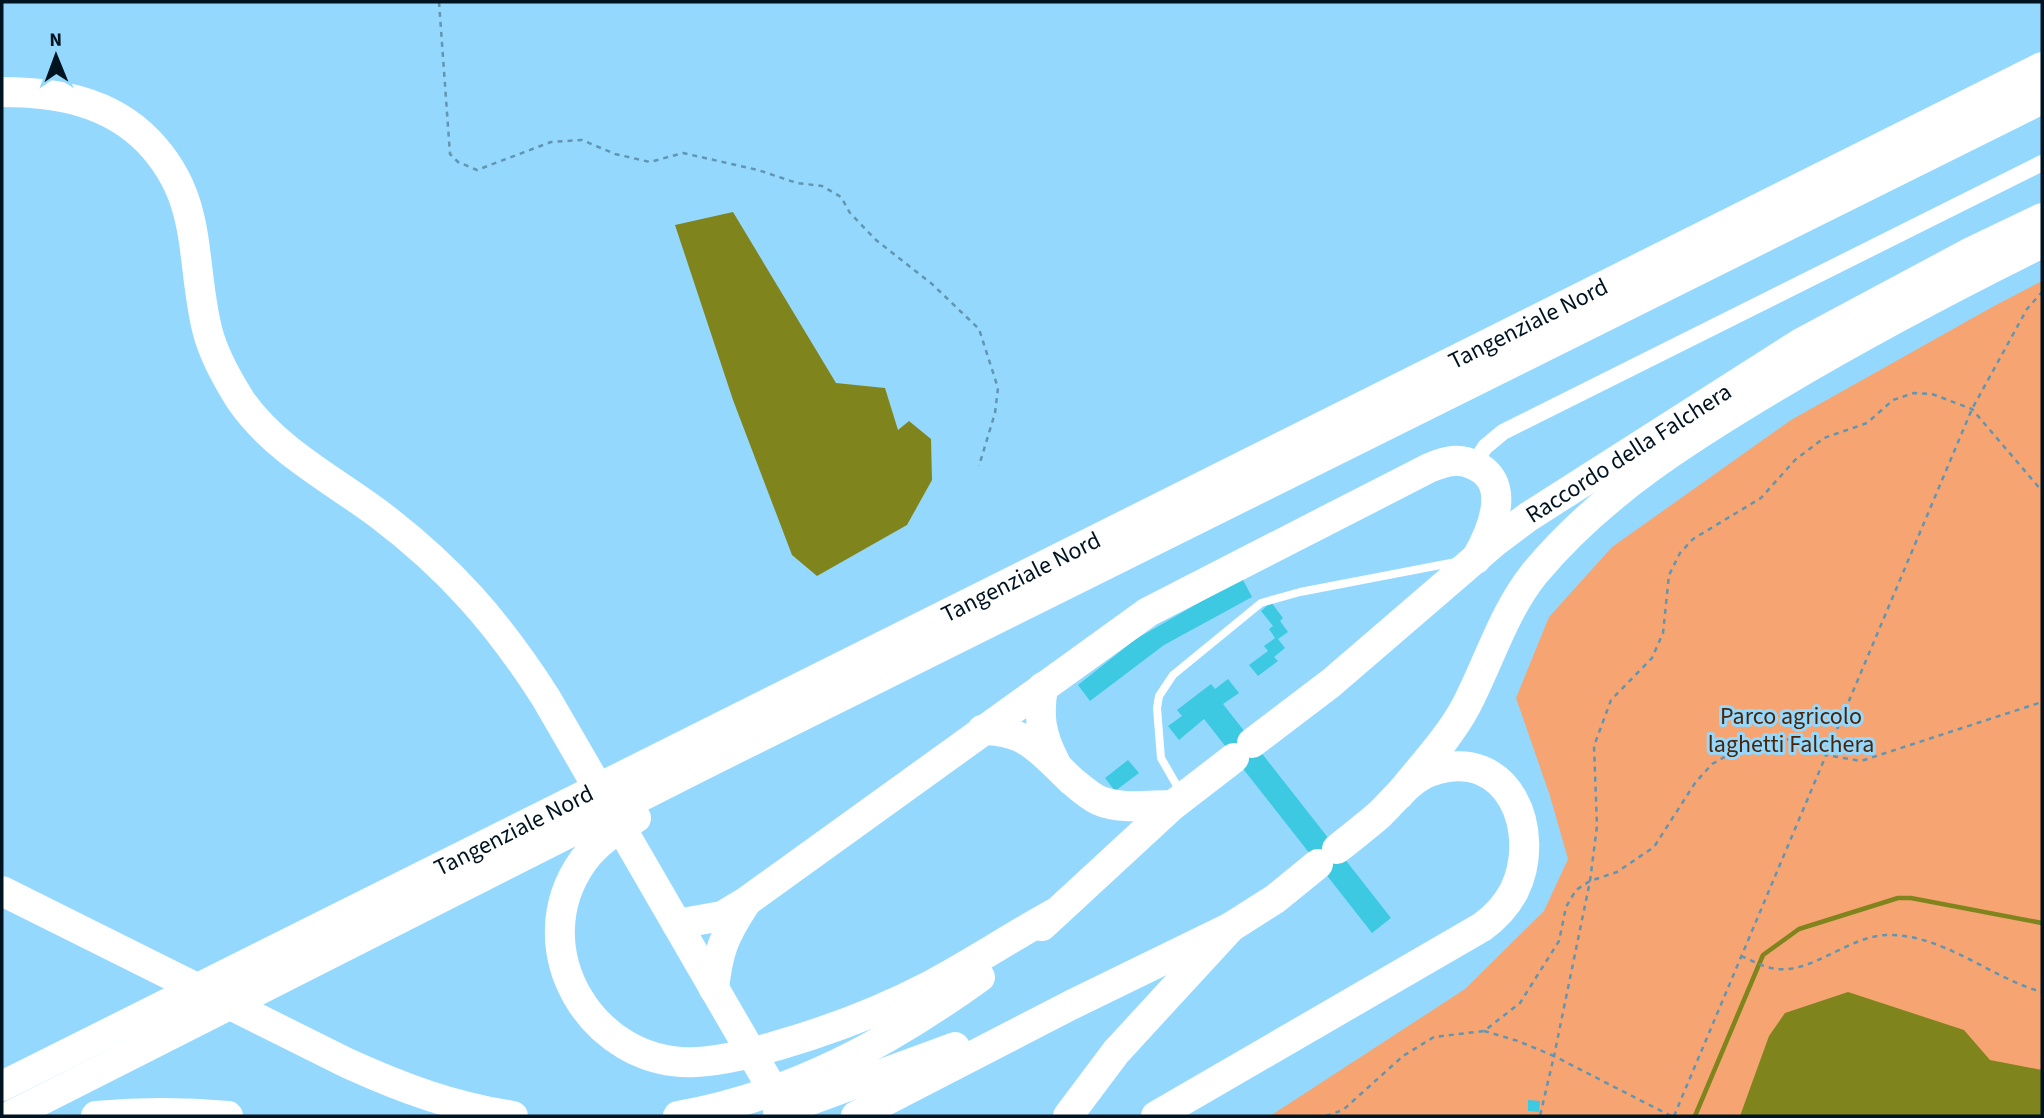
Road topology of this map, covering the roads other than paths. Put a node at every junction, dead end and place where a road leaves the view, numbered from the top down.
1 (2042, 67) edge
2 (2, 92) edge
3 (2042, 99) edge
4 (2042, 163) edge
5 (2042, 218) edge
6 (2042, 243) edge
7 (1474, 464) junction
8 (1476, 559) junction
9 (1042, 687) junction
10 (982, 730) junction
11 (703, 765) junction
12 (1059, 768) junction
13 (1399, 795) junction
14 (1178, 801) junction
15 (2, 891) edge
16 (747, 901) junction
17 (2, 909) edge
18 (669, 911) junction
19 (1055, 913) junction
20 (1231, 927) junction
21 (127, 962) junction
22 (714, 989) junction
23 (1070, 1005) junction
24 (260, 1028) junction
25 (80, 1047) junction
26 (2, 1078) edge
27 (2, 1086) edge
28 (10, 1116) edge
29 (96, 1116) edge
30 (228, 1116) edge
31 (438, 1116) edge
32 (513, 1116) edge
33 (678, 1116) edge
34 (764, 1116) edge
35 (788, 1116) edge
36 (856, 1116) edge
37 (1068, 1116) edge
38 (1156, 1116) edge

1 - 25 highway, Tangenziale Nord
2 - 18 highway
3 - 11 highway, Tangenziale Nord
4 - 7 street
5 - 8 highway, Raccordo della Falchera
6 - 13 highway, Raccordo della Falchera
7 - 8 highway
7 - 9 highway
8 - 14 highway, Raccordo della Falchera
8 - 14 lane
9 - 10 highway
9 - 12 highway
10 - 12 highway
10 - 16 highway
11 - 19 highway
11 - 28 highway, Tangenziale Nord
12 - 14 highway
13 - 20 highway
13 - 38 highway
14 - 19 highway, Raccordo della Falchera
15 - 21 highway
16 - 18 highway
16 - 22 highway
17 - 21 highway
18 - 22 highway
19 - 33 highway
20 - 23 highway
20 - 37 highway
21 - 24 highway
22 - 35 highway
23 - 34 highway
23 - 36 highway
24 - 31 highway
24 - 32 highway
25 - 26 highway
25 - 27 highway, Tangenziale Nord
29 - 30 highway

